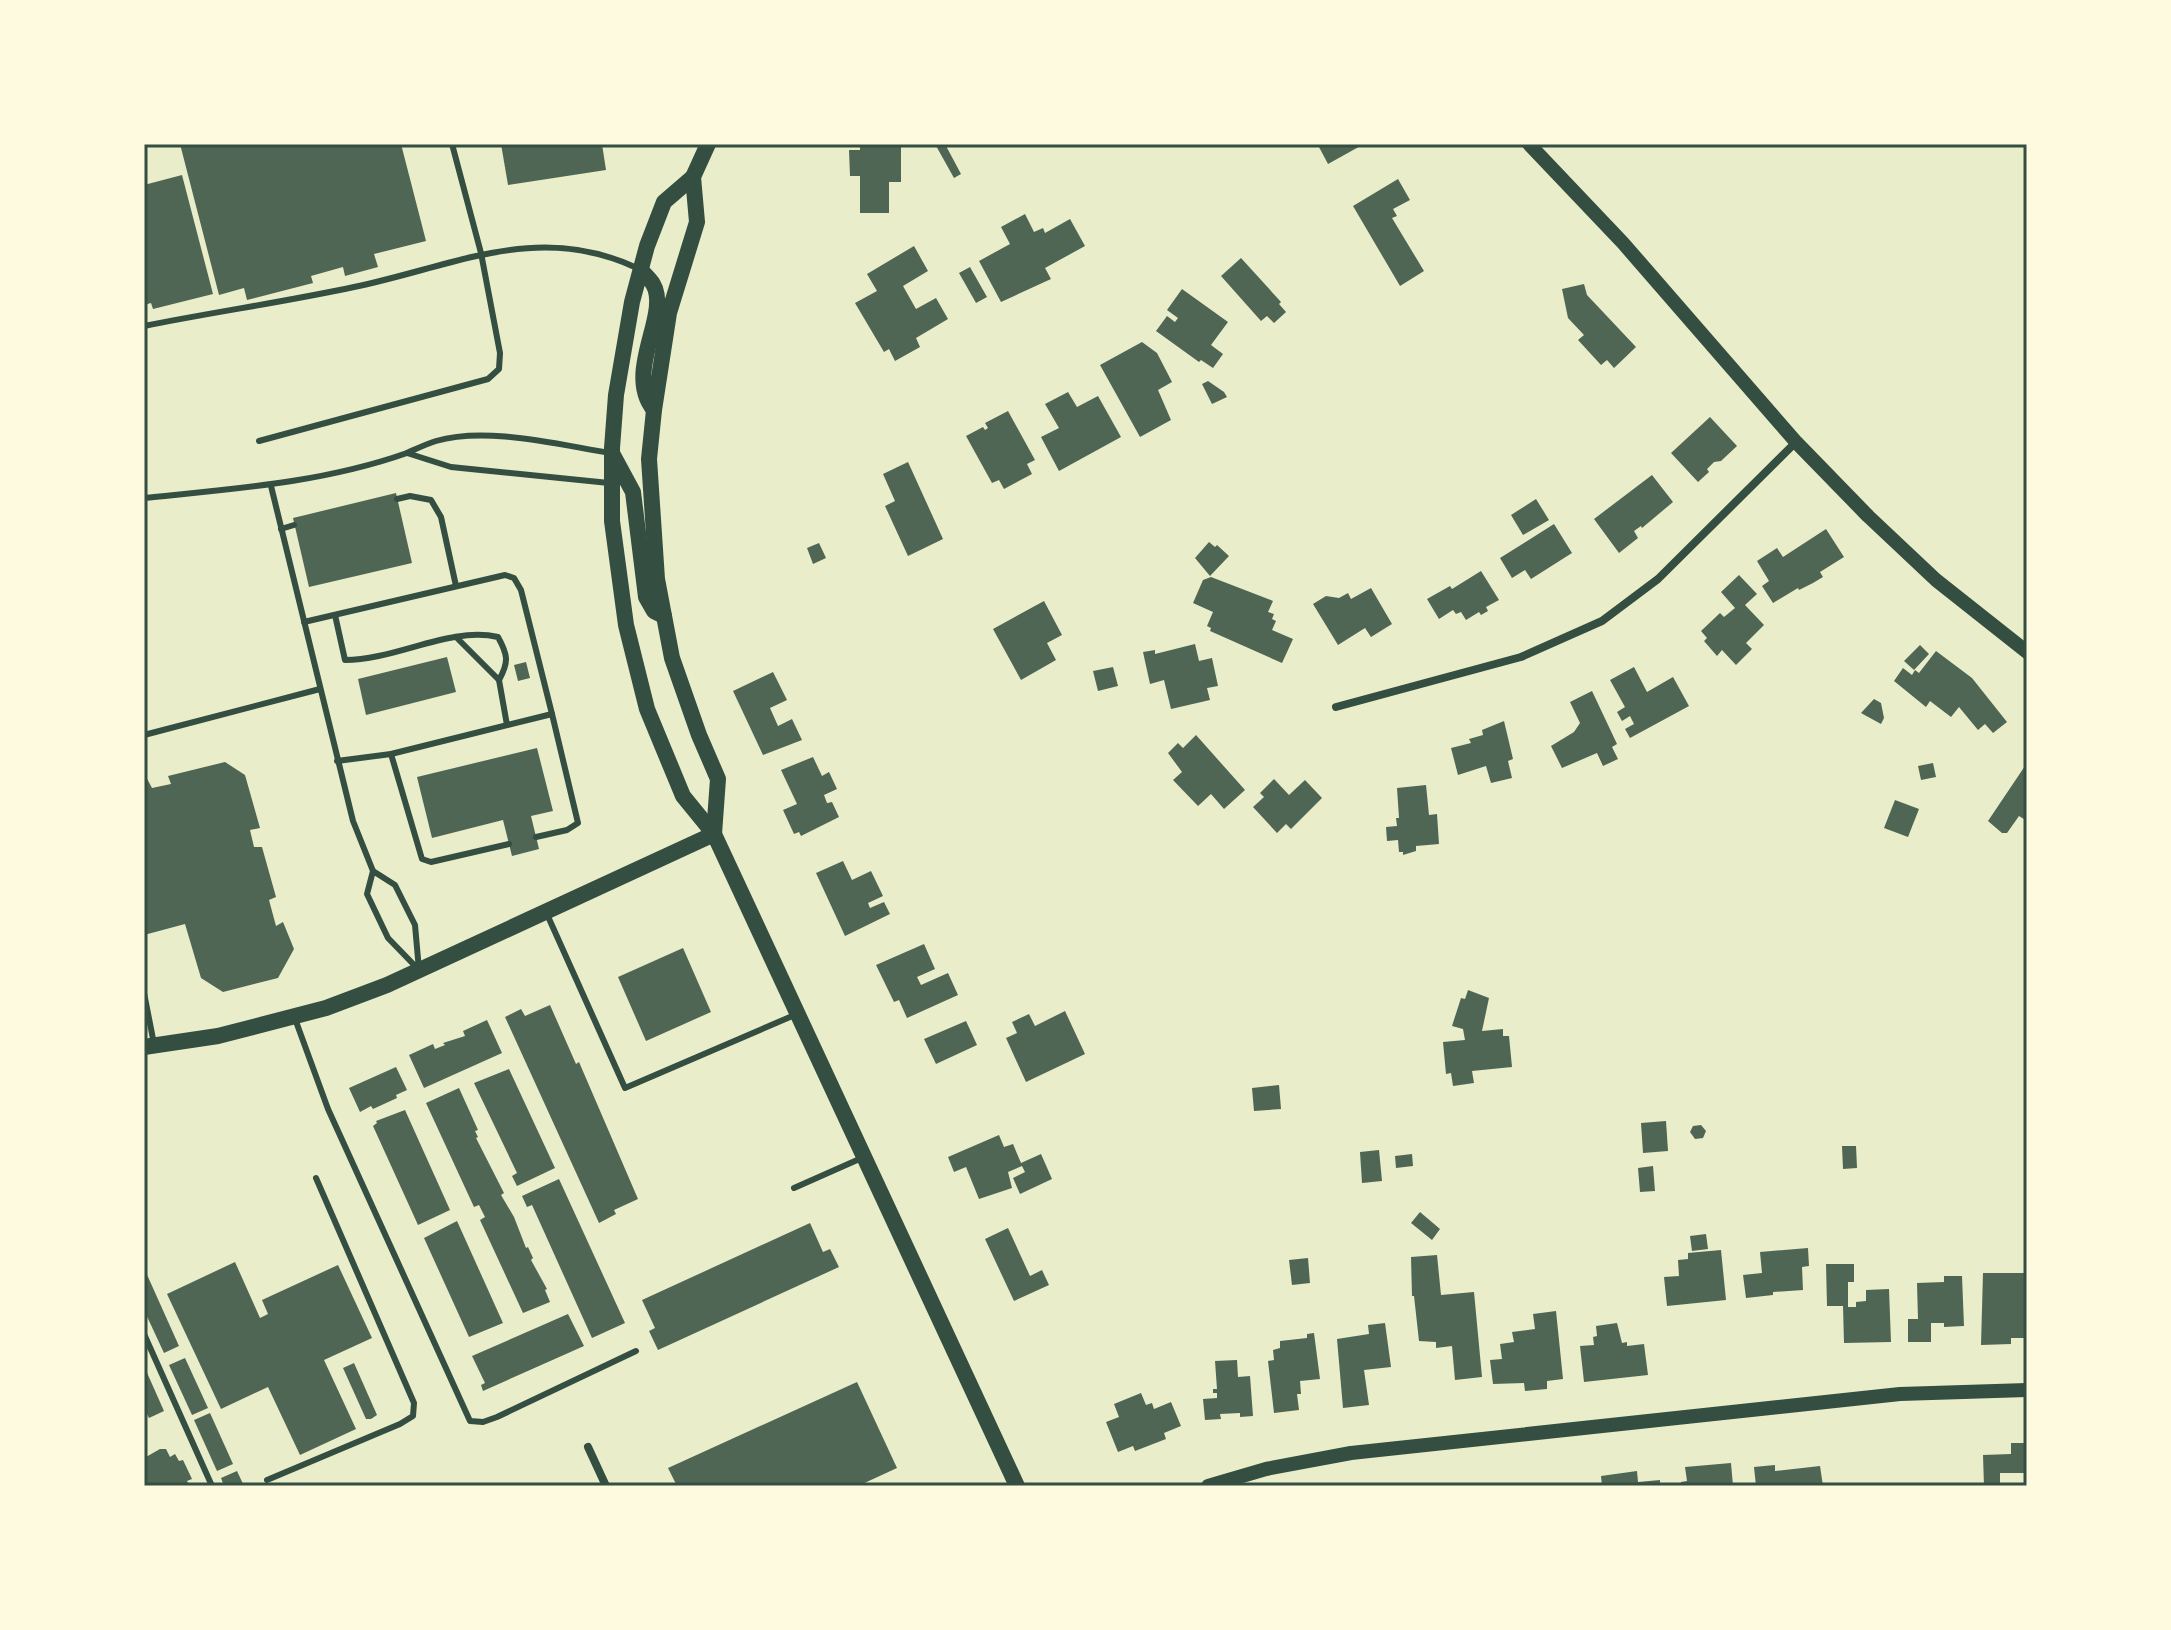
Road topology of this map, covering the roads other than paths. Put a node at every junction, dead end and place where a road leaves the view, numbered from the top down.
1 (452, 144) edge
2 (708, 144) edge
3 (1529, 144) edge
4 (693, 177) junction
5 (481, 253) junction
6 (641, 270) junction
7 (144, 326) edge
8 (654, 410) junction
9 (259, 441) dead end
10 (1796, 442) junction
11 (407, 453) junction
12 (612, 454) junction
13 (612, 484) junction
14 (271, 486) junction
15 (144, 498) edge
16 (397, 499) dead end
17 (294, 525) dead end
18 (281, 529) junction
19 (456, 586) junction
20 (335, 615) junction
21 (664, 616) junction
22 (304, 622) junction
23 (456, 637) junction
24 (2027, 652) edge
25 (499, 680) junction
26 (320, 689) junction
27 (1336, 707) dead end
28 (552, 714) junction
29 (507, 725) junction
30 (144, 735) edge
31 (391, 754) junction
32 (337, 761) junction
33 (714, 834) junction
34 (536, 837) dead end
35 (509, 844) dead end
36 (373, 871) junction
37 (546, 912) junction
38 (419, 970) junction
39 (144, 993) edge
40 (797, 1013) junction
41 (294, 1016) junction
42 (149, 1046) edge
43 (864, 1157) junction
44 (316, 1178) dead end
45 (794, 1188) dead end
46 (144, 1334) edge
47 (636, 1351) dead end
48 (2027, 1390) edge
49 (588, 1447) dead end
50 (267, 1480) dead end
51 (212, 1486) edge
52 (606, 1486) edge
53 (1017, 1486) edge
54 (1208, 1486) edge

1 - 5 lane
2 - 4 main road
3 - 10 street
4 - 6 main road
4 - 8 main road
5 - 6 lane
5 - 7 lane
5 - 9 lane
6 - 8 main road
6 - 12 main road
8 - 21 main road
10 - 24 street
10 - 27 street
11 - 12 lane
11 - 13 lane
11 - 14 lane
12 - 13 main road
12 - 21 main road
13 - 33 main road
14 - 15 lane
14 - 18 lane
16 - 19 lane
17 - 18 lane
18 - 22 lane
19 - 20 lane
19 - 28 lane
20 - 22 lane
20 - 23 lane
21 - 33 main road
22 - 26 lane
23 - 25 lane
23 - 25 lane
25 - 29 lane
26 - 30 lane
26 - 32 lane
28 - 29 lane
28 - 34 lane
29 - 31 lane
31 - 32 lane
31 - 35 lane
32 - 36 lane
33 - 37 main road
33 - 40 main road
36 - 38 lane
36 - 38 lane
37 - 38 main road
37 - 40 lane
38 - 41 main road
39 - 42 lane
40 - 43 main road
41 - 42 main road
41 - 47 lane
43 - 45 lane
43 - 53 main road
44 - 50 lane
46 - 51 lane
48 - 54 street
49 - 52 street

